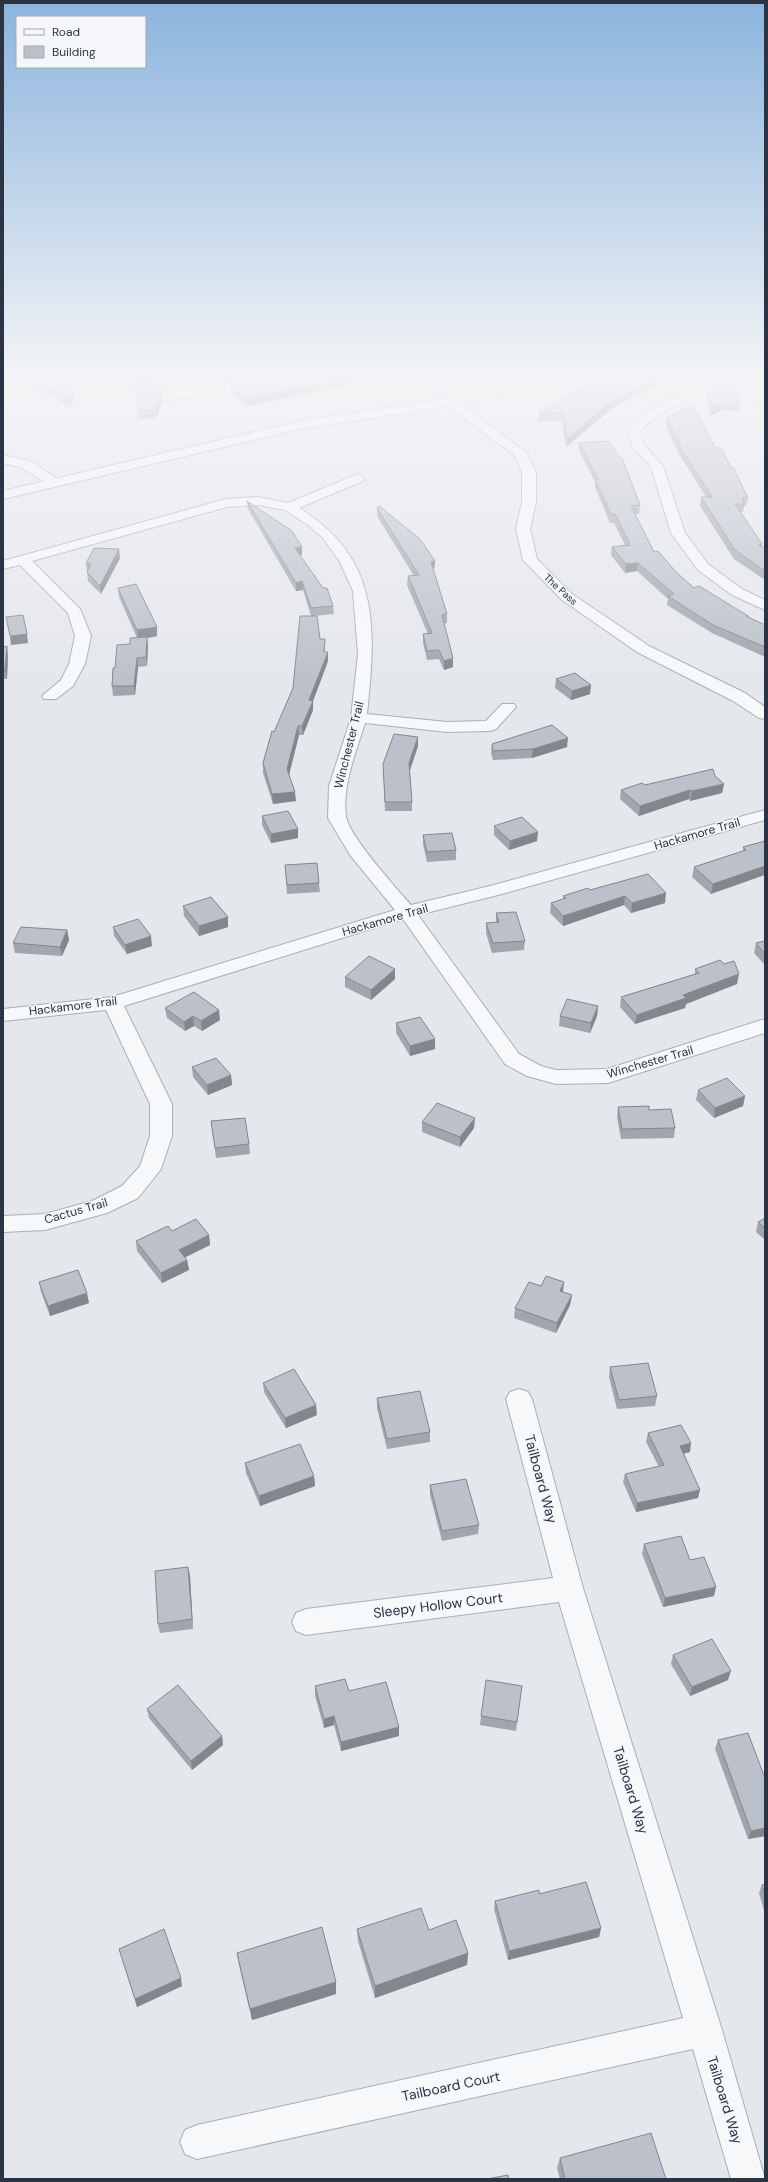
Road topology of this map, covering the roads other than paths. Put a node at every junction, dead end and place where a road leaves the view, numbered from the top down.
1 (50, 479) edge
2 (69, 479) edge
3 (356, 479) edge
4 (529, 479) edge
5 (661, 479) edge
6 (55, 482) junction
7 (3, 495) edge
8 (289, 507) junction
9 (23, 560) junction
10 (3, 565) edge
11 (765, 606) edge
12 (50, 696) dead end
13 (508, 707) dead end
14 (765, 714) edge
15 (359, 718) junction
16 (765, 815) edge
17 (407, 912) junction
18 (113, 1003) junction
19 (3, 1014) edge
20 (765, 1026) edge
21 (3, 1224) edge
22 (520, 1398) dead end
23 (570, 1588) junction
24 (306, 1622) dead end
25 (705, 2030) junction
26 (197, 2142) dead end
27 (749, 2179) edge

1 - 6 street
2 - 6 street
3 - 8 street
4 - 14 street, The Pass
5 - 11 street
6 - 7 street
8 - 9 street, Winchester Trail
8 - 15 street, Winchester Trail
9 - 10 street, Winchester Trail
9 - 12 street
13 - 15 street
15 - 17 street, Winchester Trail
16 - 17 street, Hackamore Trail
17 - 18 street, Hackamore Trail
17 - 20 street, Winchester Trail
18 - 19 street, Hackamore Trail
18 - 21 street, Cactus Trail
22 - 23 street, Tailboard Way
23 - 24 street, Sleepy Hollow Court
23 - 25 street, Tailboard Way
25 - 26 street, Tailboard Court
25 - 27 street, Tailboard Way

